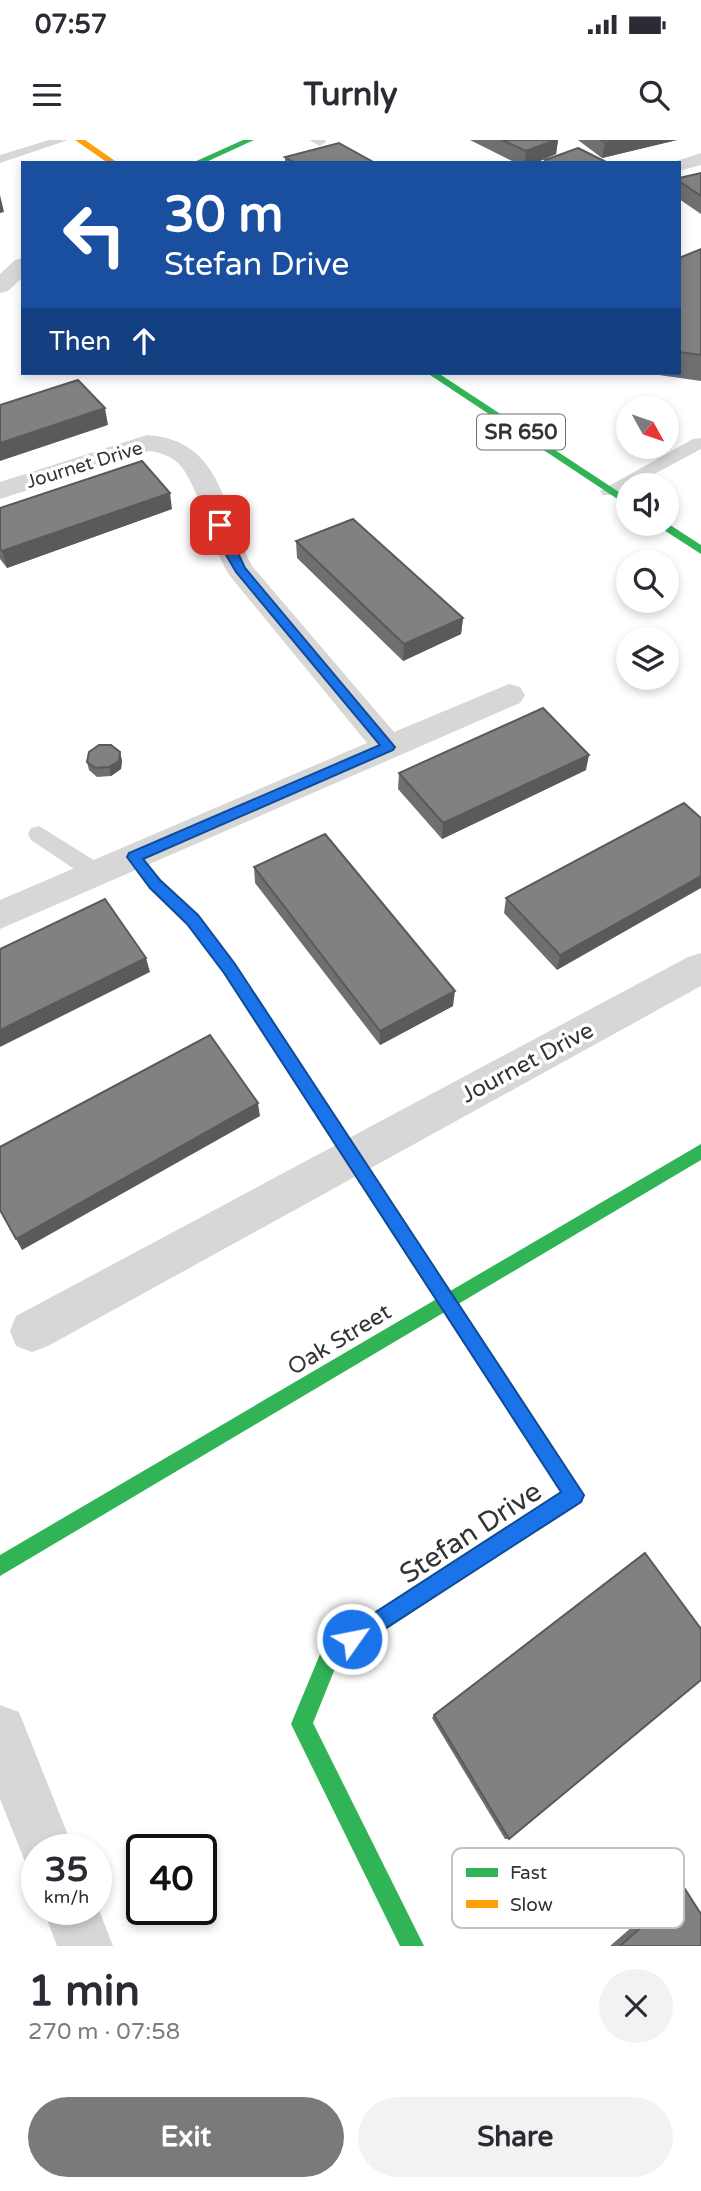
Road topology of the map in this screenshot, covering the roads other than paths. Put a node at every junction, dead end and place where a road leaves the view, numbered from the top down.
1 (62, 140) edge
2 (79, 140) edge
3 (250, 140) edge
4 (0, 159) edge
5 (701, 159) edge
6 (111, 161) edge
7 (201, 161) edge
8 (681, 164) edge
9 (21, 266) edge
10 (0, 286) edge
11 (435, 375) edge
12 (699, 443) edge
13 (0, 491) edge
14 (609, 491) junction
15 (616, 495) edge
16 (679, 536) edge
17 (701, 550) edge
18 (509, 695) dead end
19 (388, 747) junction
20 (38, 834) dead end
21 (134, 857) junction
22 (97, 873) junction
23 (0, 915) edge
24 (701, 968) edge
25 (701, 1151) edge
26 (352, 1157) junction
27 (449, 1301) junction
28 (32, 1331) dead end
29 (0, 1566) edge
30 (0, 1731) edge
31 (41, 1834) edge
32 (77, 1925) edge
33 (86, 1946) edge
34 (412, 1946) edge

1 - 4 lane
2 - 6 street
3 - 7 street
5 - 8 street
9 - 10 street
11 - 14 street, SR 650
12 - 14 lane
13 - 19 street, Journet Drive
14 - 15 street, SR 650
16 - 17 street
18 - 19 street
19 - 21 street
20 - 22 lane
21 - 22 street
21 - 26 street
22 - 23 street
24 - 26 street, Journet Drive
25 - 27 street, Oak Street
26 - 27 street
26 - 28 street, Journet Drive
27 - 29 street, Oak Street
27 - 34 street, Stefan Drive
30 - 31 street
32 - 33 street

